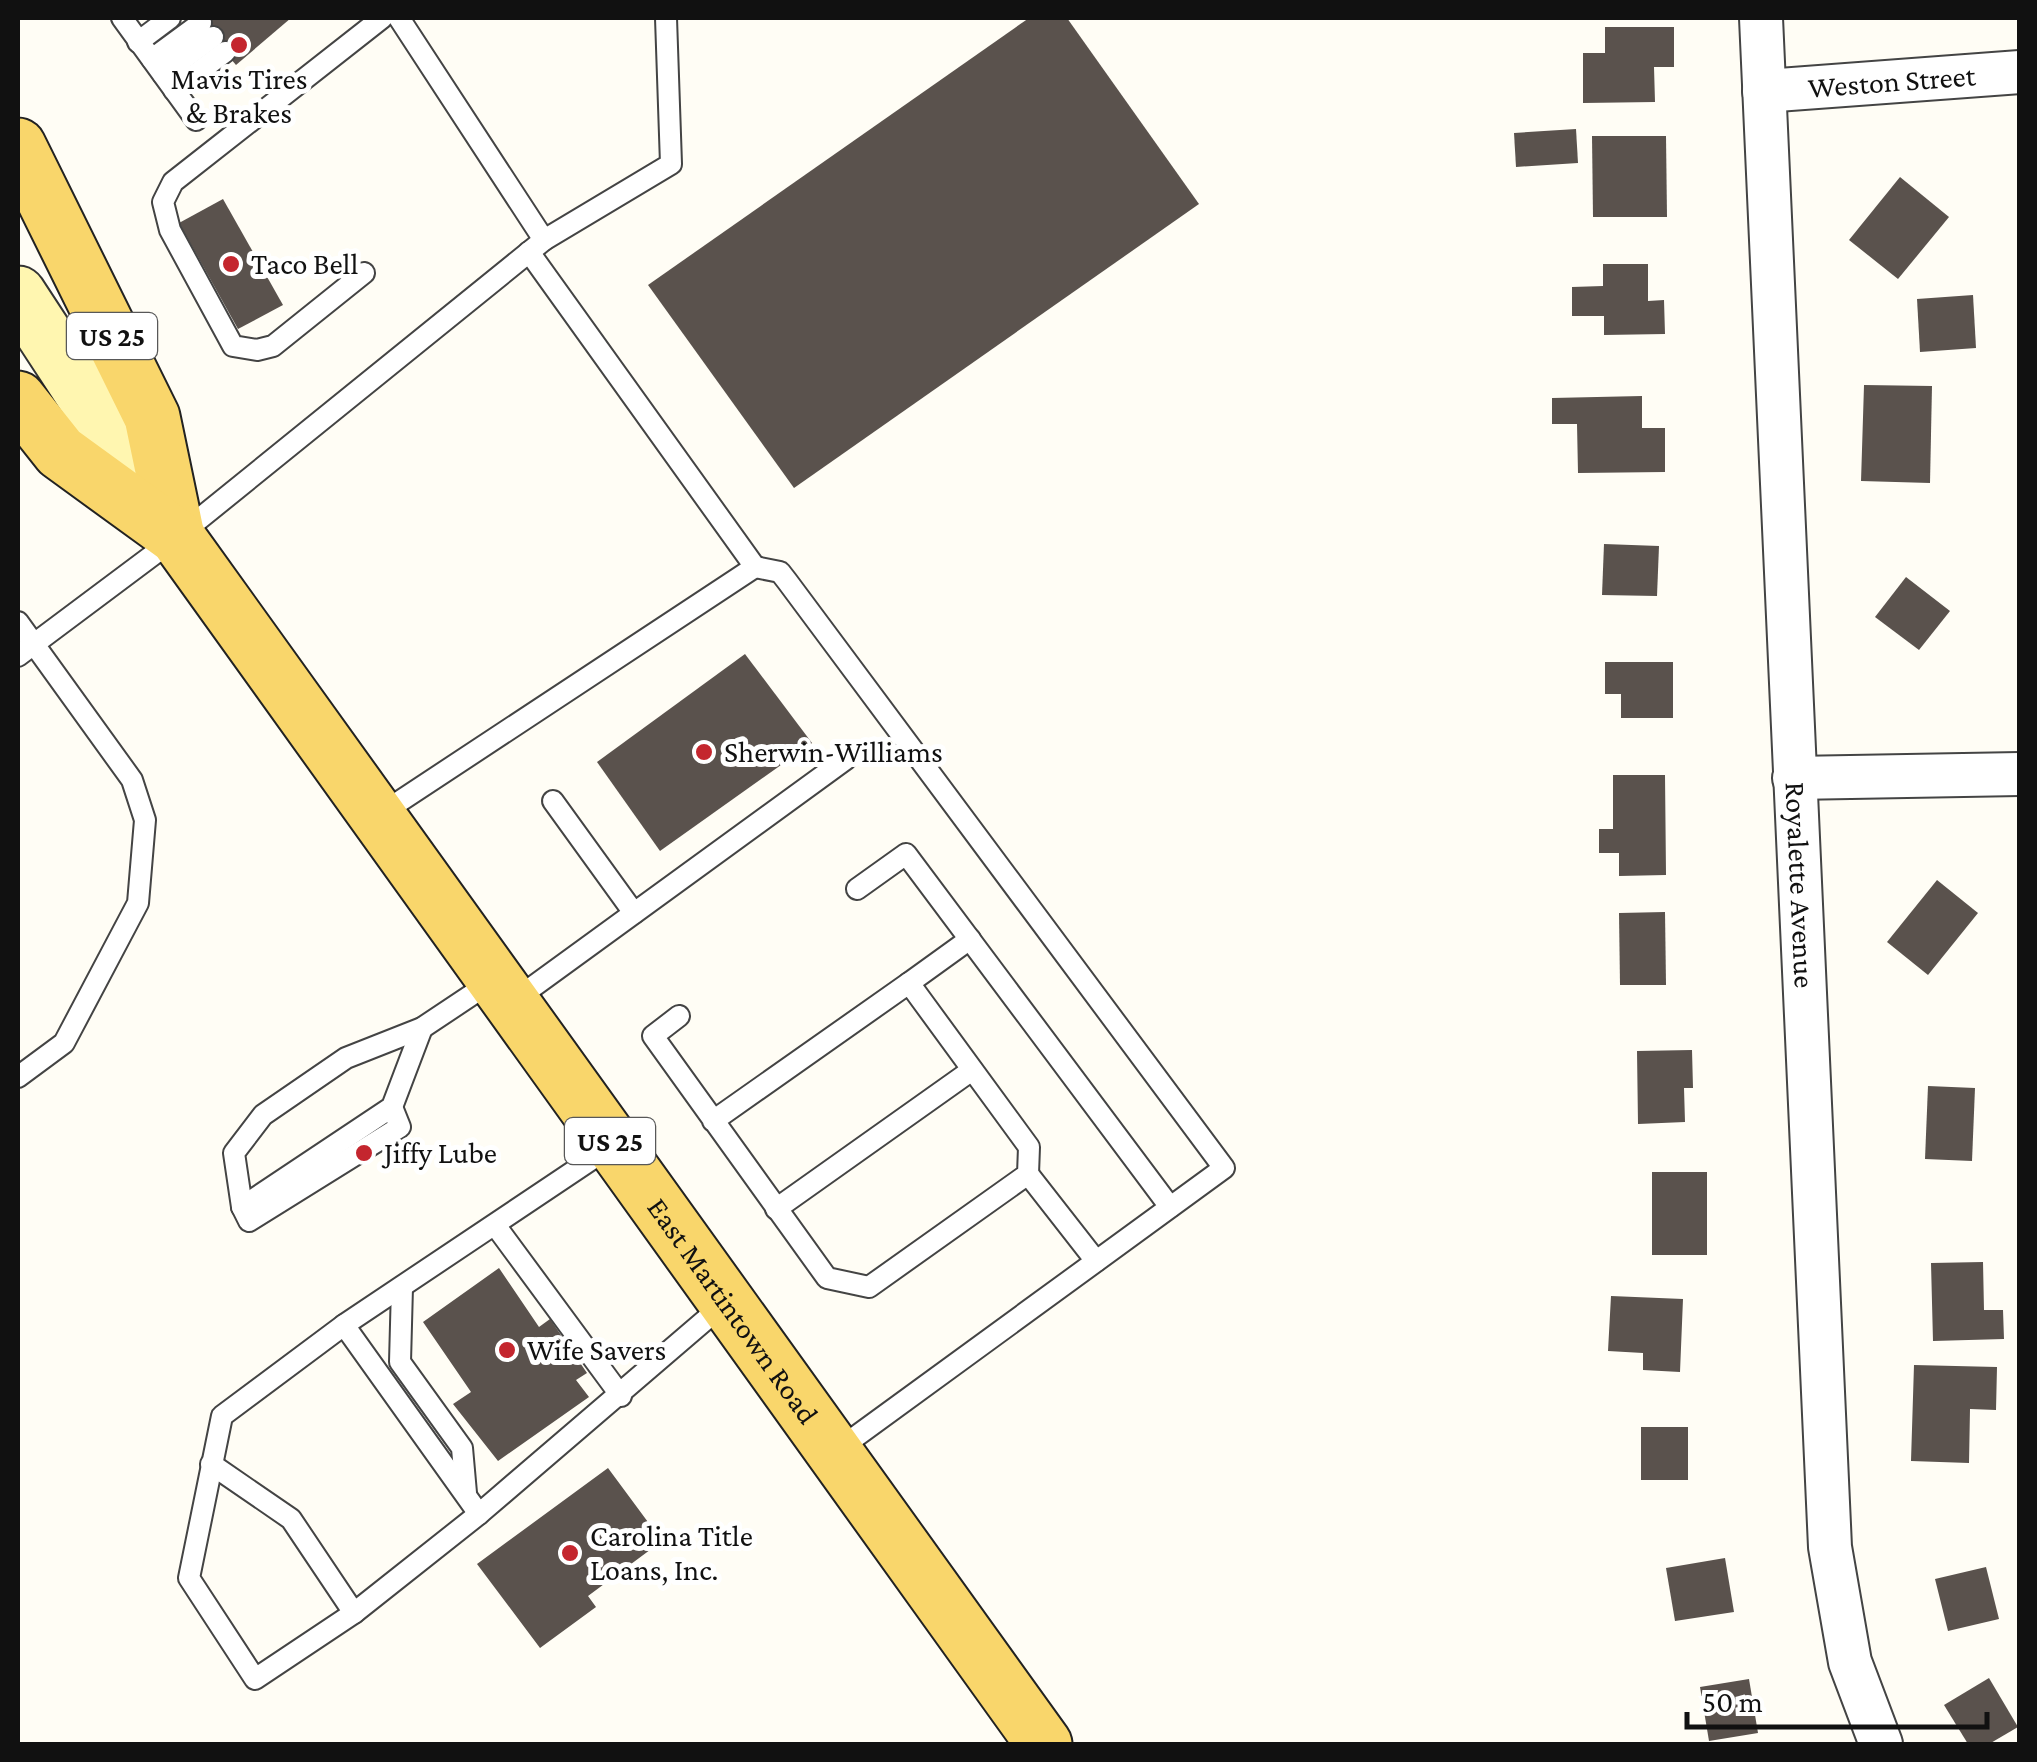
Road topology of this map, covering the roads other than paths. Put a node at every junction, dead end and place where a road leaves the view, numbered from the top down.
1 (170, 18) edge
2 (382, 18) edge
3 (400, 18) edge
4 (666, 18) edge
5 (1760, 18) edge
6 (130, 25) edge
7 (2020, 72) edge
8 (163, 75) junction
9 (1764, 90) junction
10 (196, 120) dead end
11 (18, 146) edge
12 (536, 246) junction
13 (364, 273) dead end
14 (18, 294) edge
15 (18, 399) edge
16 (177, 537) junction
17 (756, 567) junction
18 (18, 622) edge
19 (26, 650) edge
20 (846, 759) dead end
21 (2020, 774) edge
22 (1794, 778) junction
23 (553, 801) dead end
24 (378, 816) junction
25 (857, 889) dead end
26 (634, 913) junction
27 (970, 939) junction
28 (910, 983) junction
29 (503, 991) junction
30 (679, 1016) dead end
31 (422, 1028) junction
32 (972, 1070) junction
33 (18, 1078) edge
34 (713, 1121) junction
35 (614, 1145) junction
36 (1028, 1174) junction
37 (1170, 1206) junction
38 (776, 1209) junction
39 (495, 1225) junction
40 (1096, 1261) junction
41 (402, 1287) junction
42 (726, 1302) junction
43 (344, 1326) junction
44 (621, 1396) junction
45 (834, 1452) junction
46 (212, 1464) junction
47 (466, 1493) junction
48 (479, 1514) junction
49 (354, 1613) junction
50 (1044, 1744) edge
51 (1881, 1744) edge

1 - 6 lane
2 - 13 lane
3 - 12 lane
4 - 12 lane
5 - 9 street, Royalette Avenue
6 - 8 lane
7 - 9 street, Weston Street
8 - 8 lane
8 - 10 lane
9 - 22 street, Royalette Avenue
11 - 16 main road, US 25
12 - 16 lane
12 - 17 lane
14 - 16 main road, East Martintown Road
15 - 16 main road, East Martintown Road / US 25
16 - 19 lane
16 - 24 main road, East Martintown Road / US 25
17 - 24 lane
17 - 37 lane
18 - 19 lane
19 - 33 lane
20 - 26 lane
21 - 22 street
22 - 51 street, Royalette Avenue
23 - 26 lane
24 - 29 main road, East Martintown Road / US 25
25 - 27 lane
26 - 29 lane
27 - 28 lane
27 - 37 lane
28 - 32 lane
28 - 34 lane
29 - 31 lane
29 - 35 main road, East Martintown Road / US 25
30 - 34 lane
31 - 31 lane
32 - 36 lane
32 - 38 lane
34 - 38 lane
35 - 39 lane
35 - 42 main road, East Martintown Road / US 25
36 - 38 lane
36 - 40 lane
37 - 40 lane
39 - 41 lane
39 - 44 lane
40 - 45 lane
41 - 43 lane
41 - 47 lane
42 - 44 lane
42 - 45 main road, East Martintown Road / US 25
43 - 46 lane
43 - 47 lane
44 - 48 lane
45 - 50 main road, East Martintown Road / US 25
46 - 49 lane
46 - 49 lane
47 - 48 lane
48 - 49 lane

